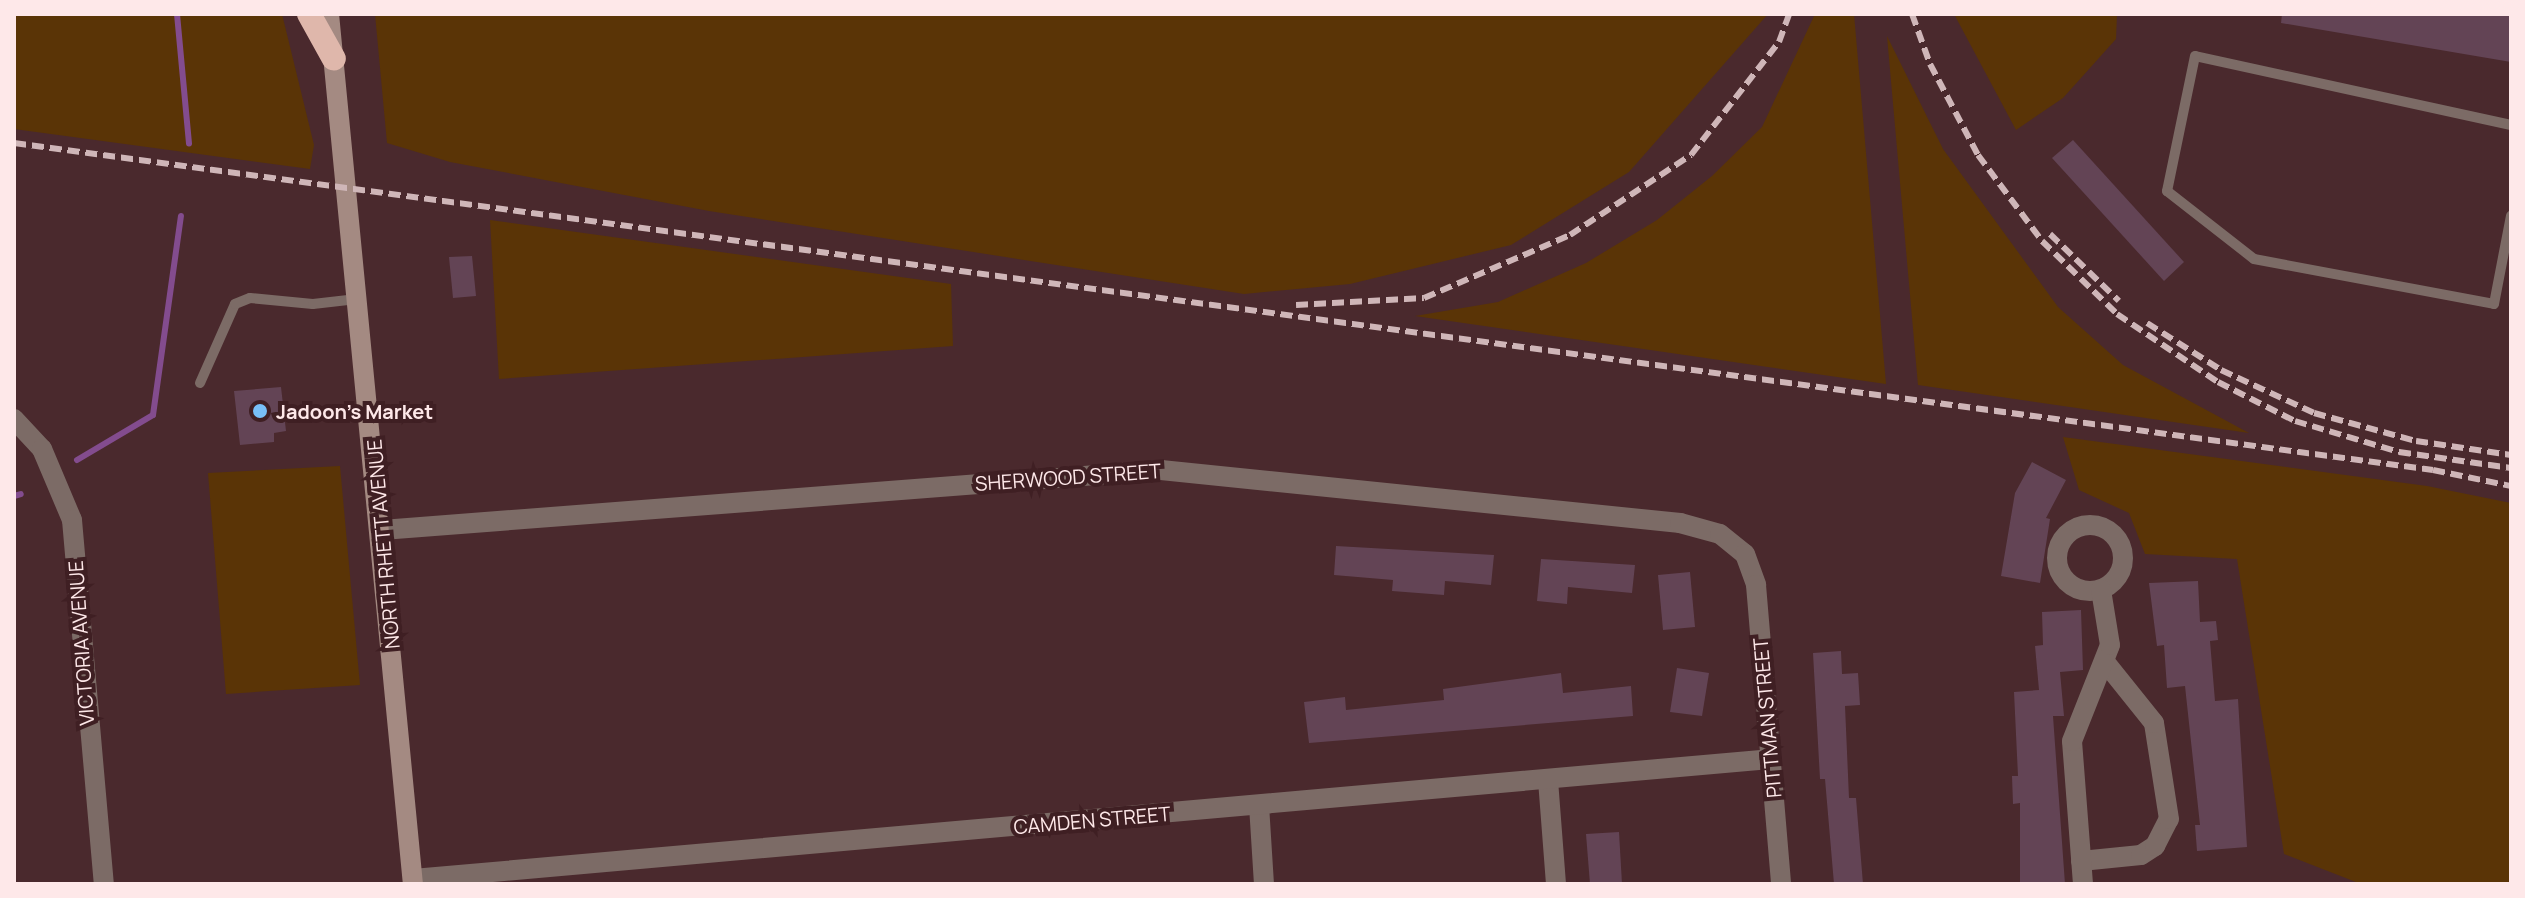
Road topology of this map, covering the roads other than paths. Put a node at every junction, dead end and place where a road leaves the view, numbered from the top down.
1 (309, 14) edge
2 (329, 14) edge
3 (334, 59) junction
4 (2511, 125) edge
5 (2511, 216) edge
6 (359, 299) junction
7 (200, 383) dead end
8 (14, 419) edge
9 (382, 530) junction
10 (1745, 554) joint
11 (2101, 590) dead end
12 (2106, 663) junction
13 (1770, 759) junction
14 (1548, 780) junction
15 (1259, 805) junction
16 (2081, 861) junction
17 (413, 881) edge
18 (104, 884) edge
19 (1264, 884) edge
20 (1556, 884) edge
21 (1781, 884) edge
22 (2083, 884) edge

1 - 3 highway
2 - 3 main road, NORTH RHETT AVENUE
3 - 6 main road, NORTH RHETT AVENUE
4 - 5 lane
6 - 7 lane
6 - 9 main road, NORTH RHETT AVENUE
8 - 18 street, VICTORIA AVENUE
9 - 10 street, SHERWOOD STREET
9 - 17 main road, NORTH RHETT AVENUE
10 - 13 street, PITTMAN STREET
11 - 12 street
12 - 16 street
12 - 16 street
13 - 14 street, CAMDEN STREET
13 - 21 street, PITTMAN STREET
14 - 15 street, CAMDEN STREET
14 - 20 street
15 - 17 street, CAMDEN STREET
15 - 19 street
16 - 22 street

